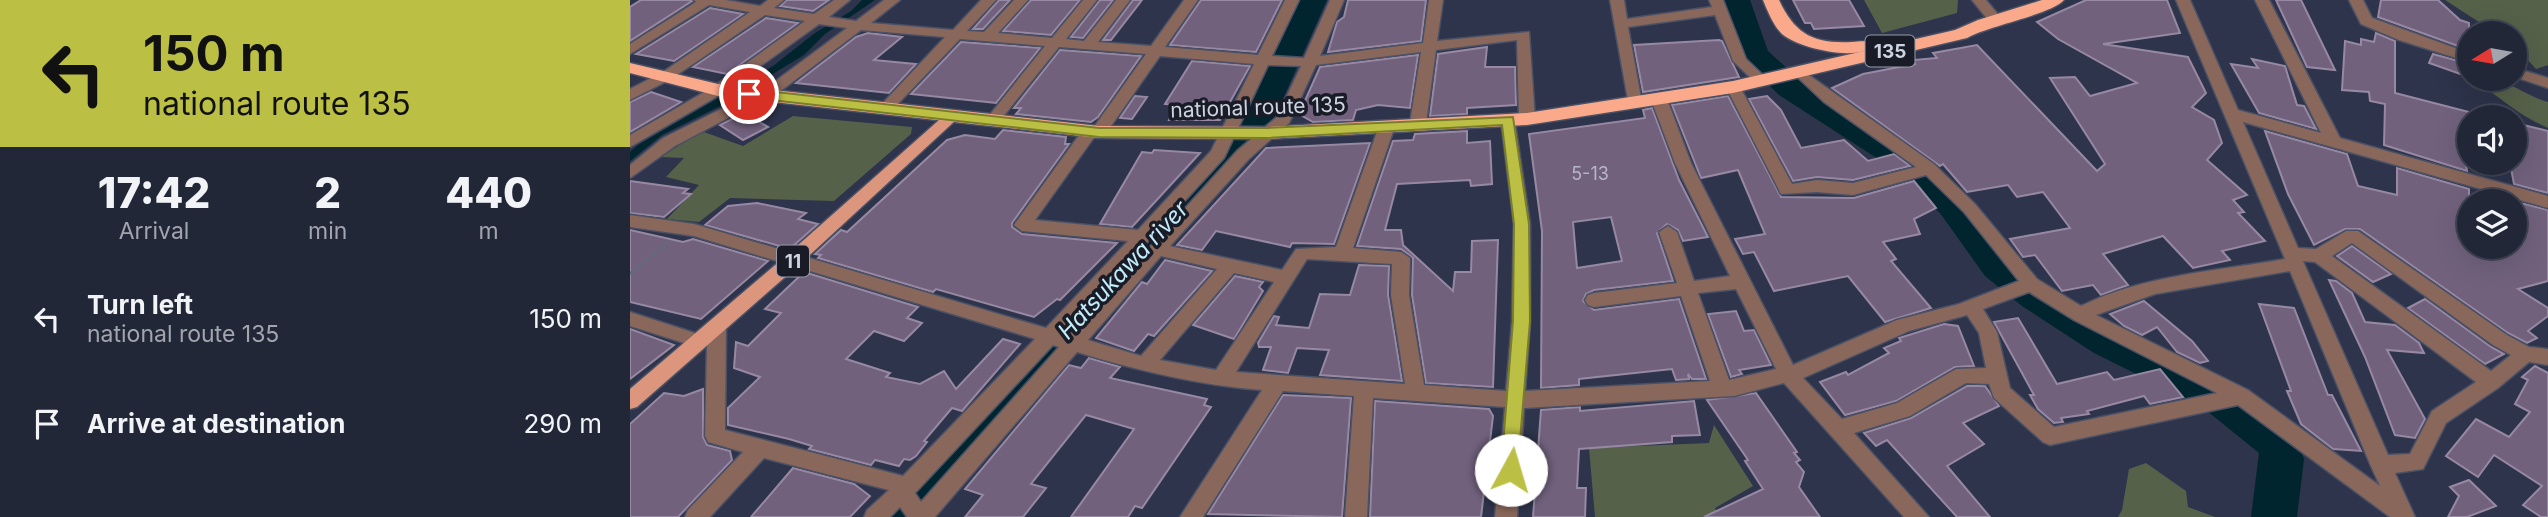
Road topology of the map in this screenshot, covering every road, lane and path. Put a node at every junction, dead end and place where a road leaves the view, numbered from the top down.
1 (701, 0) edge
2 (707, 0) edge
3 (778, 0) edge
4 (843, 0) edge
5 (893, 0) edge
6 (989, 0) edge
7 (1021, 0) edge
8 (1090, 0) edge
9 (1123, 0) edge
10 (1191, 0) edge
11 (1292, 0) edge
12 (1337, 0) edge
13 (1436, 0) edge
14 (1617, 0) edge
15 (1771, 0) edge
16 (1979, 0) edge
17 (2056, 0) edge
18 (2183, 0) edge
19 (2262, 0) edge
20 (2356, 0) edge
21 (1718, 5) edge
22 (762, 11) junction
23 (817, 20) junction
24 (1987, 21) junction
25 (1621, 24) junction
26 (859, 26) junction
27 (1785, 29) junction
28 (957, 34) junction
29 (987, 37) junction
30 (1055, 43) junction
31 (1087, 46) junction
32 (1429, 46) junction
33 (630, 50) edge
34 (1156, 51) junction
35 (2457, 54) edge
36 (1263, 61) junction
37 (1308, 61) junction
38 (630, 68) edge
39 (1799, 72) junction
40 (665, 76) junction
41 (2527, 76) edge
42 (1764, 80) junction
43 (2548, 83) edge
44 (1733, 88) junction
45 (723, 91) junction
46 (630, 95) edge
47 (758, 95) junction
48 (1659, 99) junction
49 (1634, 103) junction
50 (886, 108) junction
51 (2230, 113) junction
52 (951, 116) junction
53 (1518, 119) junction
54 (993, 120) junction
55 (1418, 123) junction
56 (1387, 126) junction
57 (1232, 127) junction
58 (1095, 132) junction
59 (1267, 133) junction
60 (630, 142) edge
61 (2334, 143) junction
62 (1921, 171) junction
63 (630, 173) edge
64 (2548, 202) edge
65 (630, 222) edge
66 (1668, 232) dead end
67 (1142, 236) junction
68 (671, 239) dead end
69 (1157, 249) junction
70 (1342, 253) junction
71 (2319, 256) junction
72 (794, 259) junction
73 (2292, 259) junction
74 (1231, 264) junction
75 (630, 274) edge
76 (1286, 278) junction
77 (1743, 281) junction
78 (2031, 284) junction
79 (1688, 288) junction
80 (1594, 300) dead end
81 (1971, 306) junction
82 (2080, 315) junction
83 (630, 318) edge
84 (717, 327) junction
85 (1047, 337) junction
86 (701, 341) junction
87 (1070, 345) junction
88 (2525, 354) junction
89 (2548, 357) edge
90 (1145, 365) junction
91 (1787, 373) junction
92 (1998, 376) junction
93 (1221, 379) junction
94 (2491, 382) junction
95 (1278, 383) junction
96 (1722, 388) junction
97 (1364, 391) junction
98 (1416, 394) junction
99 (2241, 396) junction
100 (1518, 400) junction
101 (630, 401) edge
102 (1838, 429) junction
103 (760, 448) junction
104 (2380, 464) junction
105 (903, 490) junction
106 (2404, 516) edge
107 (696, 517) edge
108 (875, 517) edge
109 (920, 517) edge
110 (1191, 517) edge
111 (1356, 517) edge
112 (1506, 517) edge
113 (1918, 517) edge

1 - 2 street
2 - 22 street
2 - 33 street
3 - 22 street
4 - 23 street
5 - 26 street
6 - 28 street
7 - 29 street
8 - 30 street
9 - 31 street
10 - 34 street
11 - 36 street
12 - 37 street
13 - 32 street
14 - 25 street
15 - 27 highway
16 - 24 street
17 - 24 highway, 135
18 - 51 street
19 - 61 street
20 - 35 street
21 - 25 street
21 - 42 street
22 - 23 street
22 - 40 street
23 - 26 street
23 - 45 street
24 - 27 highway, 135
24 - 39 highway, 135
25 - 49 street
26 - 28 street
26 - 47 street
27 - 39 highway
28 - 29 street
28 - 50 street
29 - 30 street
30 - 31 street
30 - 54 street
31 - 34 street
32 - 37 street
32 - 53 street
32 - 55 street
34 - 36 street
34 - 58 street
36 - 37 street
36 - 57 street
37 - 59 street
38 - 40 highway, 135
39 - 42 highway, 135
39 - 62 street
40 - 45 highway, 135
40 - 46 street
41 - 43 street
42 - 44 highway, national route 135 / 135
44 - 48 highway, national route 135 / 135
44 - 62 street
45 - 47 highway, 135
45 - 60 street
47 - 50 highway, national route 135 / 135
47 - 63 street
48 - 49 highway, national route 135 / 135
48 - 77 street
49 - 53 highway, national route 135 / 135
50 - 52 highway, national route 135 / 135
51 - 61 street
51 - 73 street
52 - 54 highway, national route 135 / 135
52 - 72 main road, 11
53 - 55 highway, national route 135 / 135
53 - 100 street
54 - 58 highway, national route 135 / 135
55 - 56 highway, national route 135 / 135
56 - 59 highway, national route 135 / 135
56 - 70 street
57 - 58 highway, national route 135 / 135
57 - 59 highway, national route 135 / 135
57 - 67 street
58 - 67 street
59 - 69 street
61 - 64 street
62 - 78 street
65 - 72 street
66 - 79 street
67 - 85 street
68 - 75 path
69 - 74 street
69 - 87 street
70 - 76 street
70 - 98 street
71 - 73 street
71 - 88 street
71 - 94 street
72 - 84 main road, 11
72 - 85 street
73 - 82 street
73 - 104 street
74 - 76 street
74 - 90 street
76 - 93 street
77 - 79 street
77 - 91 street
78 - 81 street
78 - 82 street
79 - 80 street
79 - 96 street
81 - 91 street
81 - 92 street
82 - 99 street
83 - 86 street
84 - 86 main road, 11
84 - 103 street
85 - 87 street
85 - 105 street
86 - 101 main road, 11
87 - 90 street
87 - 109 street
88 - 89 street
88 - 94 street
90 - 93 street
91 - 96 street
91 - 102 street
92 - 99 street
92 - 102 street
93 - 95 street
94 - 104 street
95 - 97 street
95 - 110 street
96 - 100 street
97 - 98 street
97 - 111 street
98 - 100 street
99 - 106 street
100 - 112 street
102 - 113 street
103 - 105 street
103 - 107 street
104 - 106 street
105 - 108 street
105 - 109 street

